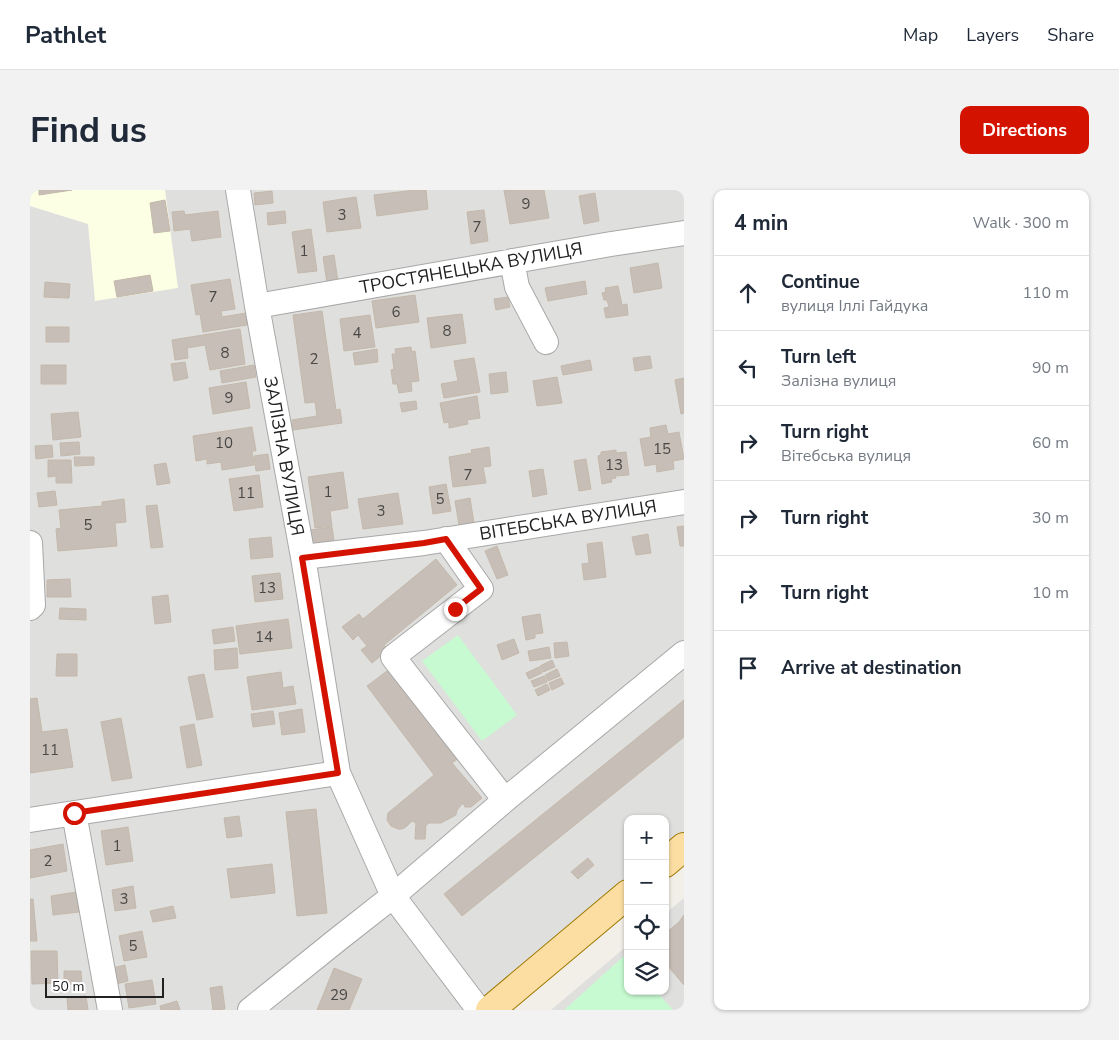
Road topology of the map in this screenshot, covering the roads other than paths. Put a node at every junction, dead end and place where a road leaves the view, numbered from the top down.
1 (238, 190) edge
2 (684, 233) edge
3 (512, 261) junction
4 (257, 306) junction
5 (546, 342) dead end
6 (684, 502) edge
7 (446, 539) junction
8 (30, 543) edge
9 (302, 558) junction
10 (30, 608) edge
11 (684, 653) edge
12 (338, 773) junction
13 (505, 800) junction
14 (74, 813) junction
15 (30, 820) edge
16 (684, 847) edge
17 (669, 860) edge
18 (393, 896) junction
19 (624, 897) edge
20 (110, 1010) edge
21 (250, 1010) edge
22 (479, 1010) edge
23 (490, 1010) edge

1 - 4 street, ЗАЛІЗНА ВУЛИЦЯ
2 - 3 street, ТРОСТЯНЕЦЬКА ВУЛИЦЯ
3 - 4 street, ТРОСТЯНЕЦЬКА ВУЛИЦЯ
3 - 5 street
4 - 9 street, ЗАЛІЗНА ВУЛИЦЯ
6 - 7 street, ВІТЕБСЬКА ВУЛИЦЯ
7 - 9 street, ВІТЕБСЬКА ВУЛИЦЯ
7 - 13 street
8 - 10 street
9 - 12 street, ЗАЛІЗНА ВУЛИЦЯ
11 - 13 street
12 - 14 street
12 - 18 street, ЗАЛІЗНА ВУЛИЦЯ
13 - 18 street
14 - 15 street
14 - 20 street
16 - 17 main road
18 - 21 street
18 - 22 street, ЗАЛІЗНА ВУЛИЦЯ
19 - 23 main road

